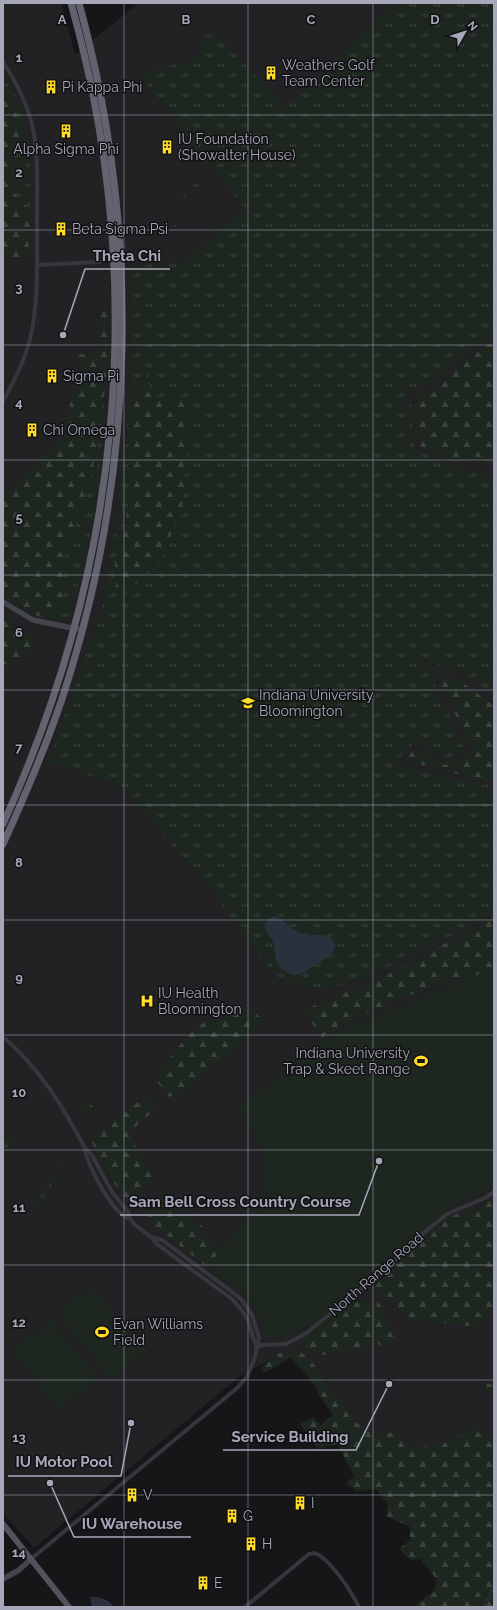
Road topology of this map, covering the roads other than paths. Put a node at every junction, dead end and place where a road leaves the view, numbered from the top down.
1 (71, 3) edge
2 (79, 3) edge
3 (3, 62) edge
4 (121, 261) junction
5 (99, 262) dead end
6 (113, 262) junction
7 (37, 265) junction
8 (3, 401) edge
9 (4, 605) edge
10 (74, 629) junction
11 (82, 630) junction
12 (3, 824) edge
13 (3, 844) edge
14 (3, 1037) edge
15 (494, 1192) edge
16 (256, 1347) junction
17 (3, 1524) edge
18 (31, 1559) junction
19 (3, 1579) edge
20 (69, 1607) edge
21 (245, 1607) edge
22 (359, 1607) edge

1 - 6 highway
2 - 4 highway
3 - 7 street
4 - 6 highway
4 - 11 highway
5 - 7 street
6 - 10 highway
7 - 8 street
9 - 10 main road
10 - 11 main road
10 - 12 highway
11 - 13 highway
14 - 16 street
15 - 16 street, North Range Road
16 - 18 street
17 - 18 main road
18 - 19 main road
18 - 20 main road
21 - 22 street

